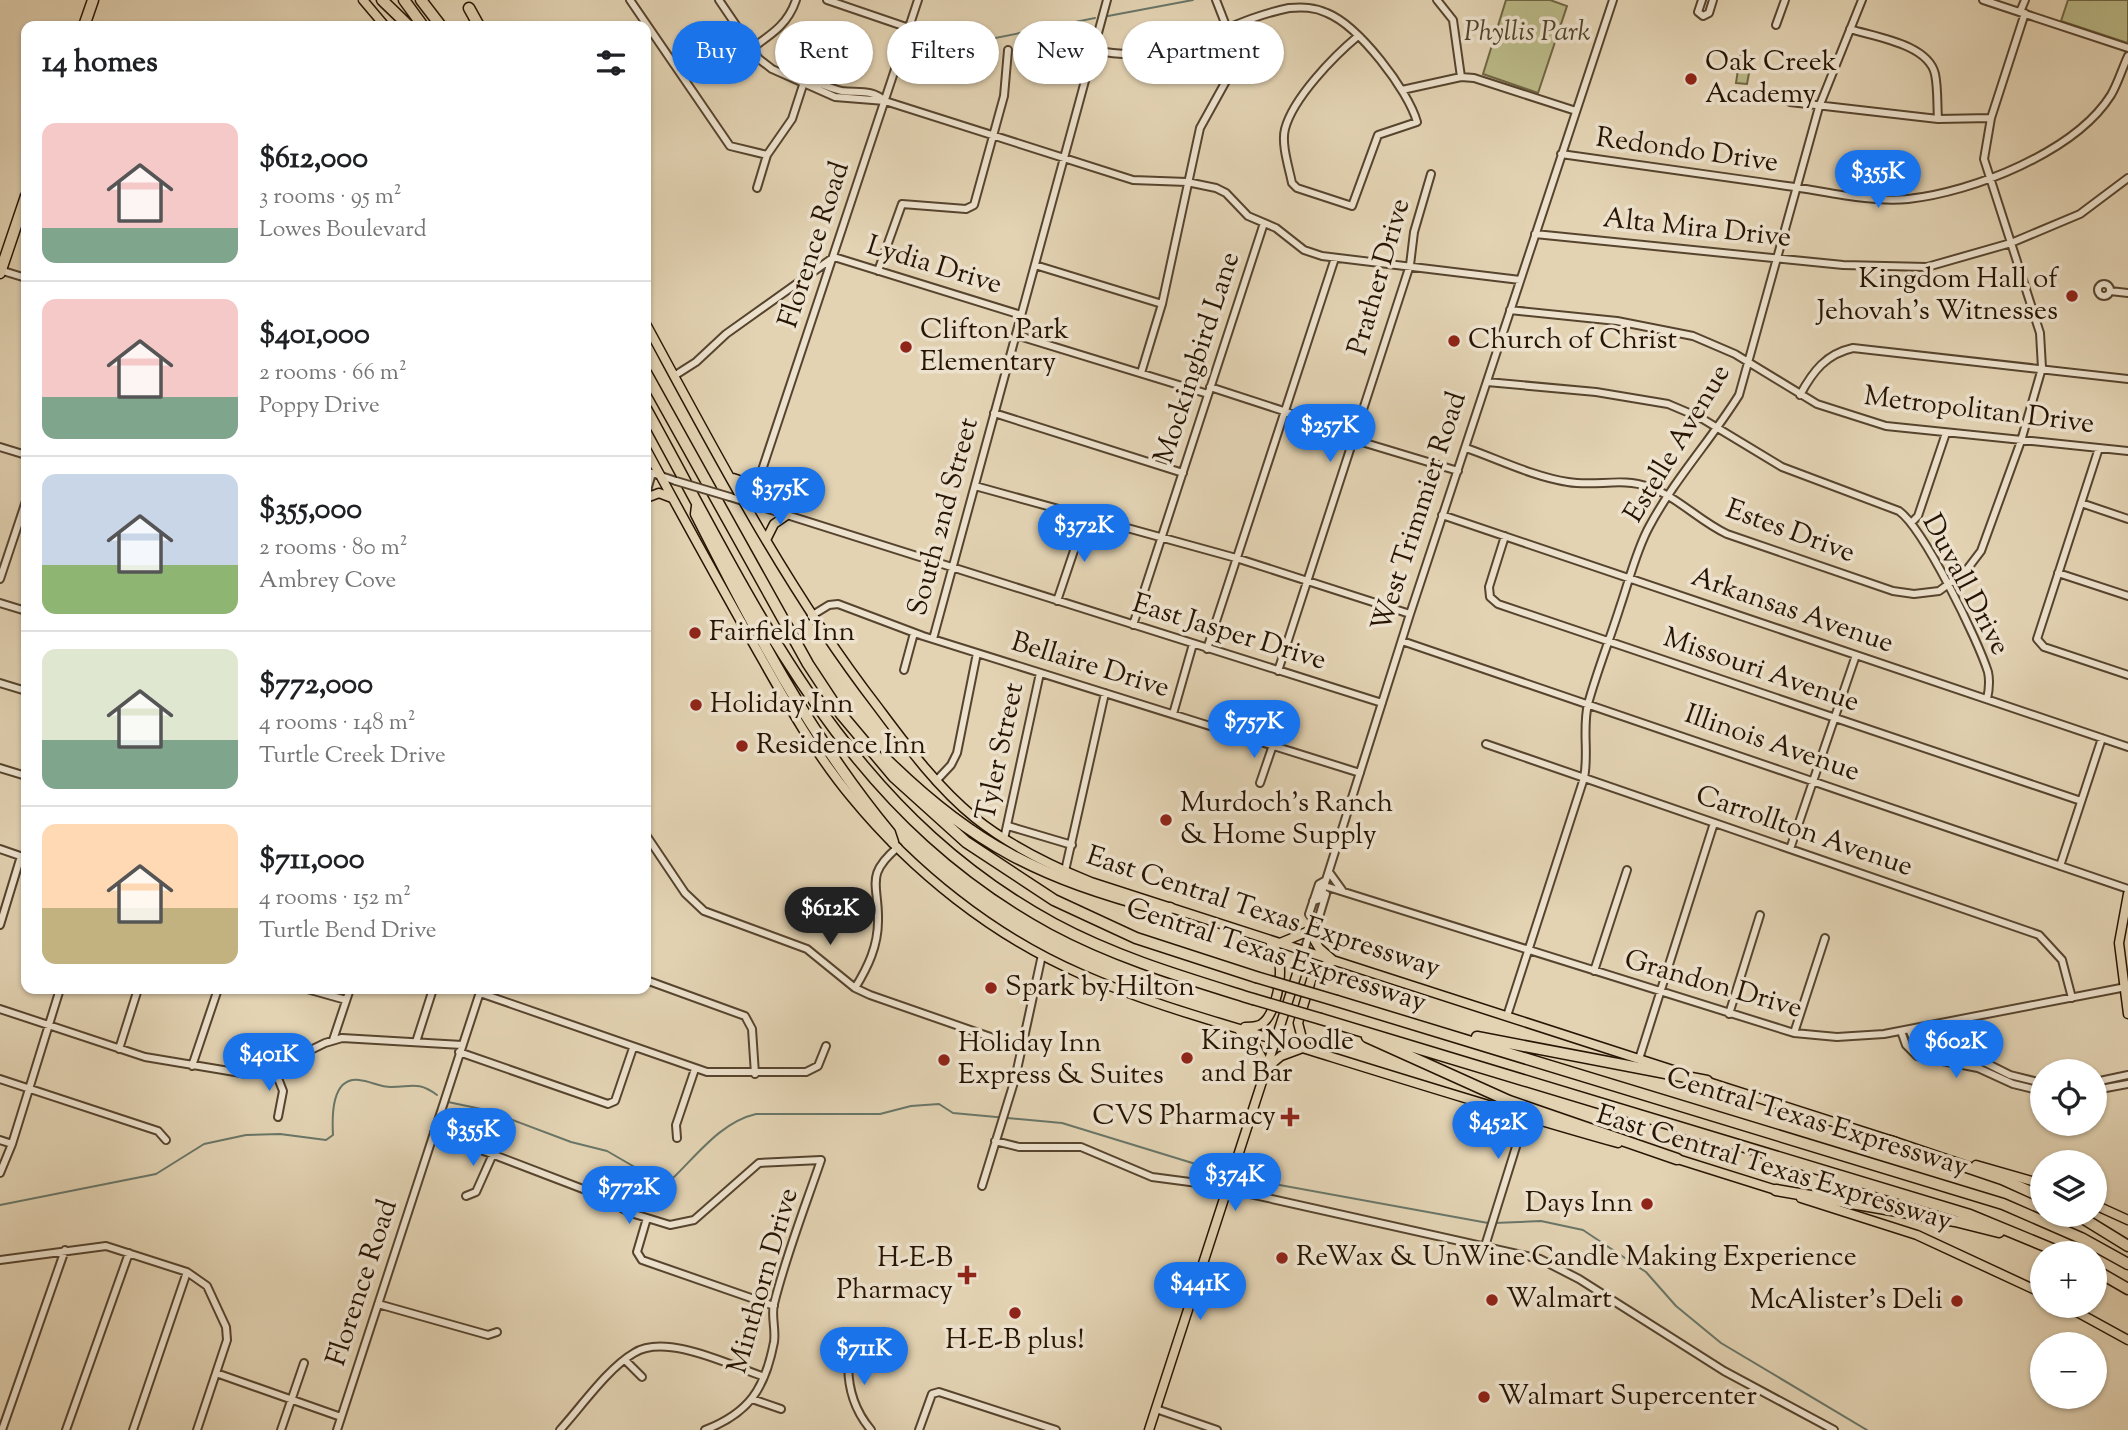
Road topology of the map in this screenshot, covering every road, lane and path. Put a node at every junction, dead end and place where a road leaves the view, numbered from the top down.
1 (93, 0) edge
2 (363, 0) edge
3 (382, 0) edge
4 (404, 0) edge
5 (421, 0) edge
6 (630, 0) edge
7 (719, 0) edge
8 (796, 0) edge
9 (827, 0) edge
10 (918, 0) edge
11 (1107, 0) edge
12 (1216, 0) edge
13 (1437, 0) edge
14 (1613, 0) edge
15 (1702, 0) edge
16 (1713, 0) edge
17 (1785, 0) edge
18 (1862, 0) edge
19 (1983, 0) edge
20 (2025, 0) edge
21 (466, 4) edge
22 (2023, 13) junction
23 (86, 21) edge
24 (381, 21) edge
25 (403, 21) edge
26 (419, 21) edge
27 (437, 21) edge
28 (478, 21) edge
29 (644, 21) edge
30 (733, 21) edge
31 (888, 21) edge
32 (911, 21) edge
33 (1101, 21) edge
34 (1225, 21) edge
35 (1249, 21) edge
36 (1776, 24) dead end
37 (1850, 29) junction
38 (651, 31) edge
39 (1358, 36) junction
40 (761, 42) edge
41 (2128, 48) edge
42 (1009, 50) dead end
43 (2128, 56) edge
44 (761, 57) edge
45 (775, 70) edge
46 (1461, 77) junction
47 (803, 84) edge
48 (818, 84) edge
49 (891, 84) edge
50 (1084, 84) edge
51 (1224, 84) edge
52 (1402, 90) junction
53 (885, 101) junction
54 (1790, 102) dead end
55 (1819, 107) junction
56 (1576, 111) junction
57 (1991, 118) junction
58 (1938, 119) junction
59 (993, 136) junction
60 (1561, 154) junction
61 (767, 155) junction
62 (1064, 158) junction
63 (1431, 174) dead end
64 (1988, 178) junction
65 (2128, 178) edge
66 (1187, 182) junction
67 (1795, 187) junction
68 (757, 188) dead end
69 (21, 210) edge
70 (1264, 223) junction
71 (1535, 234) junction
72 (2011, 243) junction
73 (834, 257) junction
74 (1335, 258) junction
75 (1777, 259) junction
76 (1035, 265) junction
77 (1410, 265) junction
78 (0, 271) edge
79 (878, 271) junction
80 (21, 277) edge
81 (1520, 280) junction
82 (2110, 291) dead end
83 (2128, 293) edge
84 (1162, 304) junction
85 (1510, 310) junction
86 (1021, 315) junction
87 (651, 333) edge
88 (1016, 335) junction
89 (1751, 362) junction
90 (2042, 368) junction
91 (1141, 373) junction
92 (674, 376) junction
93 (2128, 379) edge
94 (651, 382) edge
95 (1487, 382) junction
96 (1209, 390) junction
97 (1800, 395) junction
98 (1285, 411) junction
99 (994, 413) junction
100 (651, 418) edge
101 (1718, 429) junction
102 (1946, 433) junction
103 (1352, 439) junction
104 (2021, 441) junction
105 (0, 447) edge
106 (1466, 448) junction
107 (2099, 448) junction
108 (2128, 451) edge
109 (21, 453) edge
110 (1458, 471) junction
111 (1183, 472) junction
112 (653, 474) edge
113 (731, 477) junction
114 (759, 478) junction
115 (975, 486) junction
116 (651, 495) edge
117 (1667, 495) junction
118 (673, 498) junction
119 (744, 501) junction
120 (697, 502) junction
121 (2081, 503) junction
122 (1442, 515) junction
123 (787, 516) junction
124 (21, 517) edge
125 (1085, 518) junction
126 (2128, 519) edge
127 (1912, 523) junction
128 (17, 530) junction
129 (21, 531) edge
130 (1161, 536) junction
131 (1505, 536) junction
132 (766, 540) junction
133 (1236, 558) junction
134 (952, 568) junction
135 (2058, 573) junction
136 (0, 579) edge
137 (1630, 579) junction
138 (1306, 581) junction
139 (1947, 586) junction
140 (2128, 596) edge
141 (1058, 601) junction
142 (0, 603) edge
143 (21, 609) edge
144 (1410, 614) junction
145 (811, 616) junction
146 (1133, 625) junction
147 (914, 633) junction
148 (933, 639) junction
149 (1402, 641) junction
150 (1609, 642) junction
151 (1193, 644) junction
152 (1207, 649) junction
153 (977, 653) junction
154 (1856, 655) junction
155 (904, 670) dead end
156 (1278, 671) junction
157 (1040, 673) junction
158 (2128, 675) edge
159 (0, 683) edge
160 (21, 689) edge
161 (1105, 693) junction
162 (1987, 699) junction
163 (1382, 703) junction
164 (1588, 704) junction
165 (1172, 714) junction
166 (1835, 718) junction
167 (2102, 738) junction
168 (1486, 744) dead end
169 (1273, 745) junction
170 (2128, 747) edge
171 (869, 750) junction
172 (0, 768) edge
173 (1360, 772) junction
174 (21, 774) edge
175 (1584, 778) junction
176 (1813, 780) junction
177 (936, 781) junction
178 (1261, 783) dead end
179 (2081, 801) junction
180 (1714, 823) junction
181 (1008, 826) junction
182 (1004, 839) junction
183 (651, 842) edge
184 (895, 844) junction
185 (1072, 845) junction
186 (0, 849) edge
187 (1790, 849) junction
188 (21, 856) edge
189 (21, 865) edge
190 (2060, 866) junction
191 (1627, 870) dead end
192 (1065, 872) junction
193 (1329, 872) junction
194 (1327, 884) junction
195 (1343, 891) junction
196 (2128, 892) edge
197 (1170, 908) junction
198 (1760, 915) dead end
199 (1313, 920) junction
200 (1, 921) edge
201 (1309, 931) junction
202 (1825, 938) dead end
203 (1264, 939) junction
204 (1275, 943) junction
205 (1528, 950) junction
206 (1304, 952) junction
207 (1042, 955) junction
208 (1334, 961) junction
209 (1594, 971) junction
210 (651, 982) edge
211 (855, 988) junction
212 (2126, 989) edge
213 (1661, 992) junction
214 (58, 994) edge
215 (136, 994) edge
216 (216, 994) edge
217 (325, 994) edge
218 (348, 994) edge
219 (431, 994) edge
220 (479, 994) edge
221 (488, 994) edge
222 (2072, 998) junction
223 (346, 1000) junction
224 (0, 1009) edge
225 (1729, 1014) junction
226 (2128, 1014) edge
227 (1507, 1016) junction
228 (48, 1026) junction
229 (1345, 1026) junction
230 (1235, 1027) junction
231 (1905, 1030) junction
232 (1441, 1032) junction
233 (1794, 1033) junction
234 (333, 1040) junction
235 (1276, 1040) junction
236 (416, 1042) junction
237 (826, 1046) dead end
238 (633, 1048) junction
239 (1023, 1048) junction
240 (119, 1049) junction
241 (461, 1049) junction
242 (1307, 1050) junction
243 (1932, 1053) junction
244 (1639, 1059) junction
245 (1930, 1061) junction
246 (1962, 1063) junction
247 (192, 1066) junction
248 (274, 1068) junction
249 (1267, 1068) junction
250 (695, 1069) junction
251 (754, 1074) junction
252 (2128, 1075) edge
253 (2119, 1077) junction
254 (2022, 1078) junction
255 (0, 1079) edge
256 (2030, 1080) edge
257 (2107, 1080) edge
258 (1707, 1081) junction
259 (2124, 1084) edge
260 (2022, 1087) junction
261 (29, 1088) junction
262 (2030, 1089) edge
263 (278, 1117) dead end
264 (1525, 1118) junction
265 (434, 1132) junction
266 (677, 1138) dead end
267 (0, 1140) edge
268 (166, 1140) dead end
269 (1890, 1140) junction
270 (996, 1141) junction
271 (12, 1144) junction
272 (493, 1154) junction
273 (1677, 1159) junction
274 (0, 1173) edge
275 (2030, 1181) edge
276 (982, 1186) dead end
277 (1776, 1190) junction
278 (1227, 1191) junction
279 (2030, 1192) edge
280 (466, 1196) dead end
281 (2107, 1210) edge
282 (647, 1218) junction
283 (2128, 1220) edge
284 (2097, 1227) edge
285 (2033, 1241) edge
286 (2030, 1243) edge
287 (1485, 1246) junction
288 (2128, 1246) edge
289 (65, 1250) junction
290 (129, 1253) junction
291 (0, 1260) edge
292 (2128, 1264) edge
293 (187, 1272) junction
294 (2107, 1277) edge
295 (2030, 1287) edge
296 (2128, 1289) edge
297 (378, 1304) junction
298 (774, 1306) junction
299 (2089, 1318) edge
300 (497, 1332) dead end
301 (2125, 1337) edge
302 (850, 1346) dead end
303 (625, 1360) junction
304 (304, 1363) dead end
305 (216, 1373) junction
306 (642, 1377) dead end
307 (762, 1377) junction
308 (752, 1399) junction
309 (292, 1400) junction
310 (781, 1409) dead end
311 (1156, 1409) junction
312 (341, 1417) junction
313 (864, 1423) junction
314 (2, 1430) edge
315 (66, 1430) edge
316 (133, 1430) edge
317 (197, 1430) edge
318 (281, 1430) edge
319 (337, 1430) edge
320 (560, 1430) edge
321 (705, 1430) edge
322 (858, 1430) edge
323 (870, 1430) edge
324 (919, 1430) edge
325 (1056, 1430) edge
326 (1149, 1430) edge
327 (1217, 1430) edge
328 (1834, 1430) edge

1 - 23 highway
2 - 24 main road
3 - 25 highway
4 - 26 highway
5 - 27 highway
6 - 29 street
7 - 30 street
8 - 40 street
9 - 31 street
10 - 32 street, Florence Road
11 - 33 street, South 2nd Street
12 - 34 street
13 - 46 street
14 - 56 street, West Trimmier Road
15 - 16 street
17 - 36 street
18 - 37 street, Estelle Avenue
19 - 22 street
20 - 22 street
21 - 28 highway
22 - 41 street
22 - 57 street
35 - 39 street
37 - 55 street, Estelle Avenue
37 - 58 street
38 - 61 street
39 - 52 street
39 - 52 street
42 - 59 street
43 - 64 street, Redondo Drive
44 - 45 street
46 - 52 street
46 - 56 street
47 - 61 street
48 - 53 street
49 - 53 street, Florence Road
50 - 62 street, South 2nd Street
51 - 66 street
53 - 59 street
53 - 73 street, Florence Road
54 - 55 street
55 - 58 street
55 - 67 street, Estelle Avenue
56 - 60 street, West Trimmier Road
57 - 58 street
57 - 64 street
59 - 62 street
59 - 79 street
60 - 67 street, Redondo Drive
60 - 71 street, West Trimmier Road
61 - 68 street
62 - 66 street
62 - 76 street, South 2nd Street
63 - 77 street, Prather Drive
64 - 67 street, Redondo Drive
64 - 72 street
65 - 72 street, Alta Mira Drive
66 - 70 street
66 - 84 street
67 - 75 street, Estelle Avenue
69 - 78 highway
70 - 74 street
70 - 96 street, Mockingbird Lane
71 - 75 street, Alta Mira Drive
71 - 81 street, West Trimmier Road
72 - 75 street, Alta Mira Drive
72 - 90 street
73 - 79 street, Lydia Drive
73 - 92 street
73 - 114 street, Florence Road
74 - 77 street
74 - 98 street
75 - 89 street, Estelle Avenue
76 - 84 street
76 - 86 street, South 2nd Street
77 - 81 street
77 - 103 street, Prather Drive
78 - 80 street
79 - 86 street, Lydia Drive
81 - 85 street, West Trimmier Road
82 - 83 street
84 - 91 street
85 - 89 street, Metropolitan Drive
85 - 95 street, West Trimmier Road
86 - 88 street, South 2nd Street
87 - 92 main road, East Central Texas Expressway
88 - 91 street, Lydia Drive
88 - 99 street, South 2nd Street
89 - 97 street, Metropolitan Drive
89 - 101 street, Estelle Avenue
90 - 93 street
90 - 97 street
90 - 104 street
91 - 96 street, Lydia Drive
92 - 113 main road, East Central Texas Expressway
94 - 171 highway, Central Texas Expressway
95 - 101 street, Duvall Drive
95 - 106 street, West Trimmier Road
96 - 98 street, Lydia Drive
96 - 111 street, Mockingbird Lane
97 - 102 street, Metropolitan Drive
98 - 103 street, Lydia Drive
98 - 133 street
99 - 111 street
99 - 115 street, South 2nd Street
100 - 120 highway, Central Texas Expressway
101 - 117 street, Estelle Avenue
101 - 127 street, Duvall Drive
102 - 104 street, Metropolitan Drive
102 - 127 street
103 - 110 street, Lydia Drive
103 - 138 street, Prather Drive
104 - 107 street, Metropolitan Drive
104 - 139 street
105 - 109 street
106 - 110 street, West Trimmier Road
106 - 117 street, Estes Drive
107 - 108 street, Metropolitan Drive
107 - 121 street
110 - 122 street, West Trimmier Road
111 - 130 street, Mockingbird Lane
112 - 118 main road, East Central Texas Expressway
112 - 119 street, East Jasper Drive, bridge
113 - 114 main road
113 - 119 main road, East Central Texas Expressway
114 - 119 street, Florence Road
115 - 125 street
115 - 134 street, South 2nd Street
116 - 118 main road
117 - 137 street, Estelle Avenue
117 - 139 street, Estes Drive
118 - 184 main road, East Central Texas Expressway
119 - 123 street, East Jasper Drive
119 - 132 main road, East Central Texas Expressway
120 - 184 highway
120 - 229 highway, Central Texas Expressway, bridge
121 - 126 street
121 - 135 street
122 - 131 street, Arkansas Avenue
122 - 144 street, West Trimmier Road
123 - 132 main road
123 - 134 street, East Jasper Drive
124 - 128 street
125 - 130 street
125 - 141 street
127 - 139 street, Duvall Drive
128 - 129 street
128 - 136 street
130 - 133 street
130 - 146 street, Mockingbird Lane
131 - 137 street, Arkansas Avenue
131 - 150 street, Missouri Avenue
132 - 145 main road, East Central Texas Expressway
133 - 138 street
133 - 152 street
134 - 141 street, East Jasper Drive
134 - 148 street, South 2nd Street
135 - 140 street
135 - 158 street
137 - 150 street, Estelle Avenue
137 - 154 street, Arkansas Avenue
138 - 144 street
138 - 156 street, Prather Drive
139 - 162 street, Duvall Drive
141 - 146 street, East Jasper Drive
142 - 143 street
144 - 149 street, West Trimmier Road
145 - 147 street, Bellaire Drive
145 - 177 main road, East Central Texas Expressway
146 - 151 street, East Jasper Drive
147 - 148 street, Bellaire Drive
147 - 155 street, South 2nd Street
148 - 153 street, Bellaire Drive
149 - 163 street, West Trimmier Road
149 - 164 street, Illinois Avenue
150 - 164 street, Estelle Avenue
150 - 166 street, Missouri Avenue
151 - 152 street, East Jasper Drive
151 - 165 street
152 - 156 street, East Jasper Drive
153 - 157 street, Bellaire Drive
153 - 177 street
154 - 162 street, Arkansas Avenue
154 - 166 street
156 - 163 street, East Jasper Drive
157 - 161 street, Bellaire Drive
157 - 181 street, Tyler Street
159 - 160 street
161 - 165 street, Bellaire Drive
161 - 185 street
162 - 167 street, Arkansas Avenue
163 - 173 street, West Trimmier Road
164 - 175 street, Estelle Avenue
164 - 176 street, Illinois Avenue
165 - 169 street, Bellaire Drive
166 - 176 street
166 - 179 street, Missouri Avenue
167 - 170 street, Arkansas Avenue
167 - 179 street
168 - 175 street, Carrollton Avenue
169 - 173 street, Bellaire Drive
169 - 178 street
171 - 197 highway
171 - 232 highway, Central Texas Expressway, bridge
172 - 174 street
173 - 193 street, West Trimmier Road
175 - 180 street, Carrollton Avenue
175 - 205 street, Estelle Avenue
176 - 187 street
176 - 190 street, Illinois Avenue
177 - 182 main road, East Central Texas Expressway
179 - 190 street
180 - 187 street, Carrollton Avenue
180 - 213 street
181 - 182 street, Tyler Street
181 - 185 street
182 - 192 main road, East Central Texas Expressway
183 - 211 street
184 - 207 main road, East Central Texas Expressway
184 - 211 street
185 - 192 street
186 - 188 street
187 - 222 street, Carrollton Avenue
189 - 200 street
190 - 196 street, Illinois Avenue
191 - 209 street
192 - 197 main road, East Central Texas Expressway
193 - 194 street, West Trimmier Road
193 - 195 street
194 - 195 street, Grandon Drive
194 - 199 street, West Trimmier Road
194 - 199 street, West Trimmier Road
195 - 205 street, Grandon Drive
196 - 212 main road
197 - 203 main road, East Central Texas Expressway
198 - 225 street
199 - 201 street, West Trimmier Road
201 - 204 main road
201 - 206 street, West Trimmier Road
201 - 208 main road
202 - 233 street
203 - 204 main road, East Central Texas Expressway
203 - 230 main road
204 - 206 main road, East Central Texas Expressway
205 - 209 street, Grandon Drive
205 - 227 street, Estelle Avenue
206 - 208 main road, East Central Texas Expressway
206 - 235 main road, West Trimmier Road
207 - 230 main road, East Central Texas Expressway
207 - 239 street
208 - 227 main road, East Central Texas Expressway
208 - 242 main road
209 - 213 street, Grandon Drive
210 - 251 street
211 - 239 street
212 - 222 street, Grandon Drive
212 - 226 main road
213 - 225 street, Grandon Drive
213 - 244 street
214 - 228 street
215 - 240 street
216 - 247 street
217 - 223 street
218 - 223 street
219 - 236 street
220 - 241 street, Florence Road
221 - 238 street
222 - 231 street, Grandon Drive
223 - 234 street
224 - 228 street
225 - 233 street, Grandon Drive
227 - 244 main road, East Central Texas Expressway
228 - 240 street
228 - 261 street
229 - 273 highway
229 - 285 highway, Central Texas Expressway
230 - 235 main road, East Central Texas Expressway
230 - 249 main road
231 - 233 street, Grandon Drive
231 - 243 street
231 - 245 street
232 - 258 highway
232 - 292 highway, Central Texas Expressway
234 - 236 street
234 - 248 street
235 - 242 main road, East Central Texas Expressway
235 - 249 main road, West Trimmier Road
236 - 241 street
237 - 251 street
238 - 241 street
238 - 250 street
239 - 270 street
240 - 247 street
241 - 265 street, Florence Road
242 - 249 main road
242 - 264 main road, East Central Texas Expressway
243 - 245 street
243 - 246 street
244 - 258 main road, East Central Texas Expressway
245 - 246 street
246 - 254 street
246 - 260 street
247 - 248 street
248 - 263 street
249 - 278 main road, West Trimmier Road
250 - 251 street
250 - 266 street
252 - 253 street
253 - 257 street
253 - 259 street
254 - 256 street
254 - 260 street
255 - 261 street
258 - 269 main road, East Central Texas Expressway
260 - 262 street
261 - 268 street
261 - 271 street
264 - 273 main road, East Central Texas Expressway
264 - 287 street
265 - 272 street
265 - 297 street, Florence Road
267 - 271 street
269 - 275 main road, East Central Texas Expressway
269 - 279 highway
270 - 276 street
270 - 278 street
271 - 274 street
272 - 280 street
272 - 282 street
273 - 277 main road, East Central Texas Expressway
277 - 286 highway
277 - 295 main road, East Central Texas Expressway
278 - 287 street
278 - 311 main road, West Trimmier Road
281 - 283 main road
282 - 298 street
282 - 298 street, Minthorn Drive
284 - 288 highway
287 - 328 street
289 - 290 street
289 - 291 street
289 - 314 street
290 - 293 street
290 - 315 street
293 - 305 street
293 - 316 street
294 - 296 highway
297 - 300 street
297 - 312 street, Florence Road
298 - 307 street, Minthorn Drive
299 - 301 main road
302 - 313 street
303 - 306 street
303 - 307 street
303 - 320 street
304 - 309 street
305 - 309 street
305 - 317 street
307 - 308 street, Minthorn Drive
308 - 310 street
308 - 321 street, Minthorn Drive
309 - 312 street
309 - 318 street
311 - 326 main road, West Trimmier Road
311 - 327 street
312 - 319 street, Florence Road
313 - 322 street
313 - 323 street
324 - 325 street

